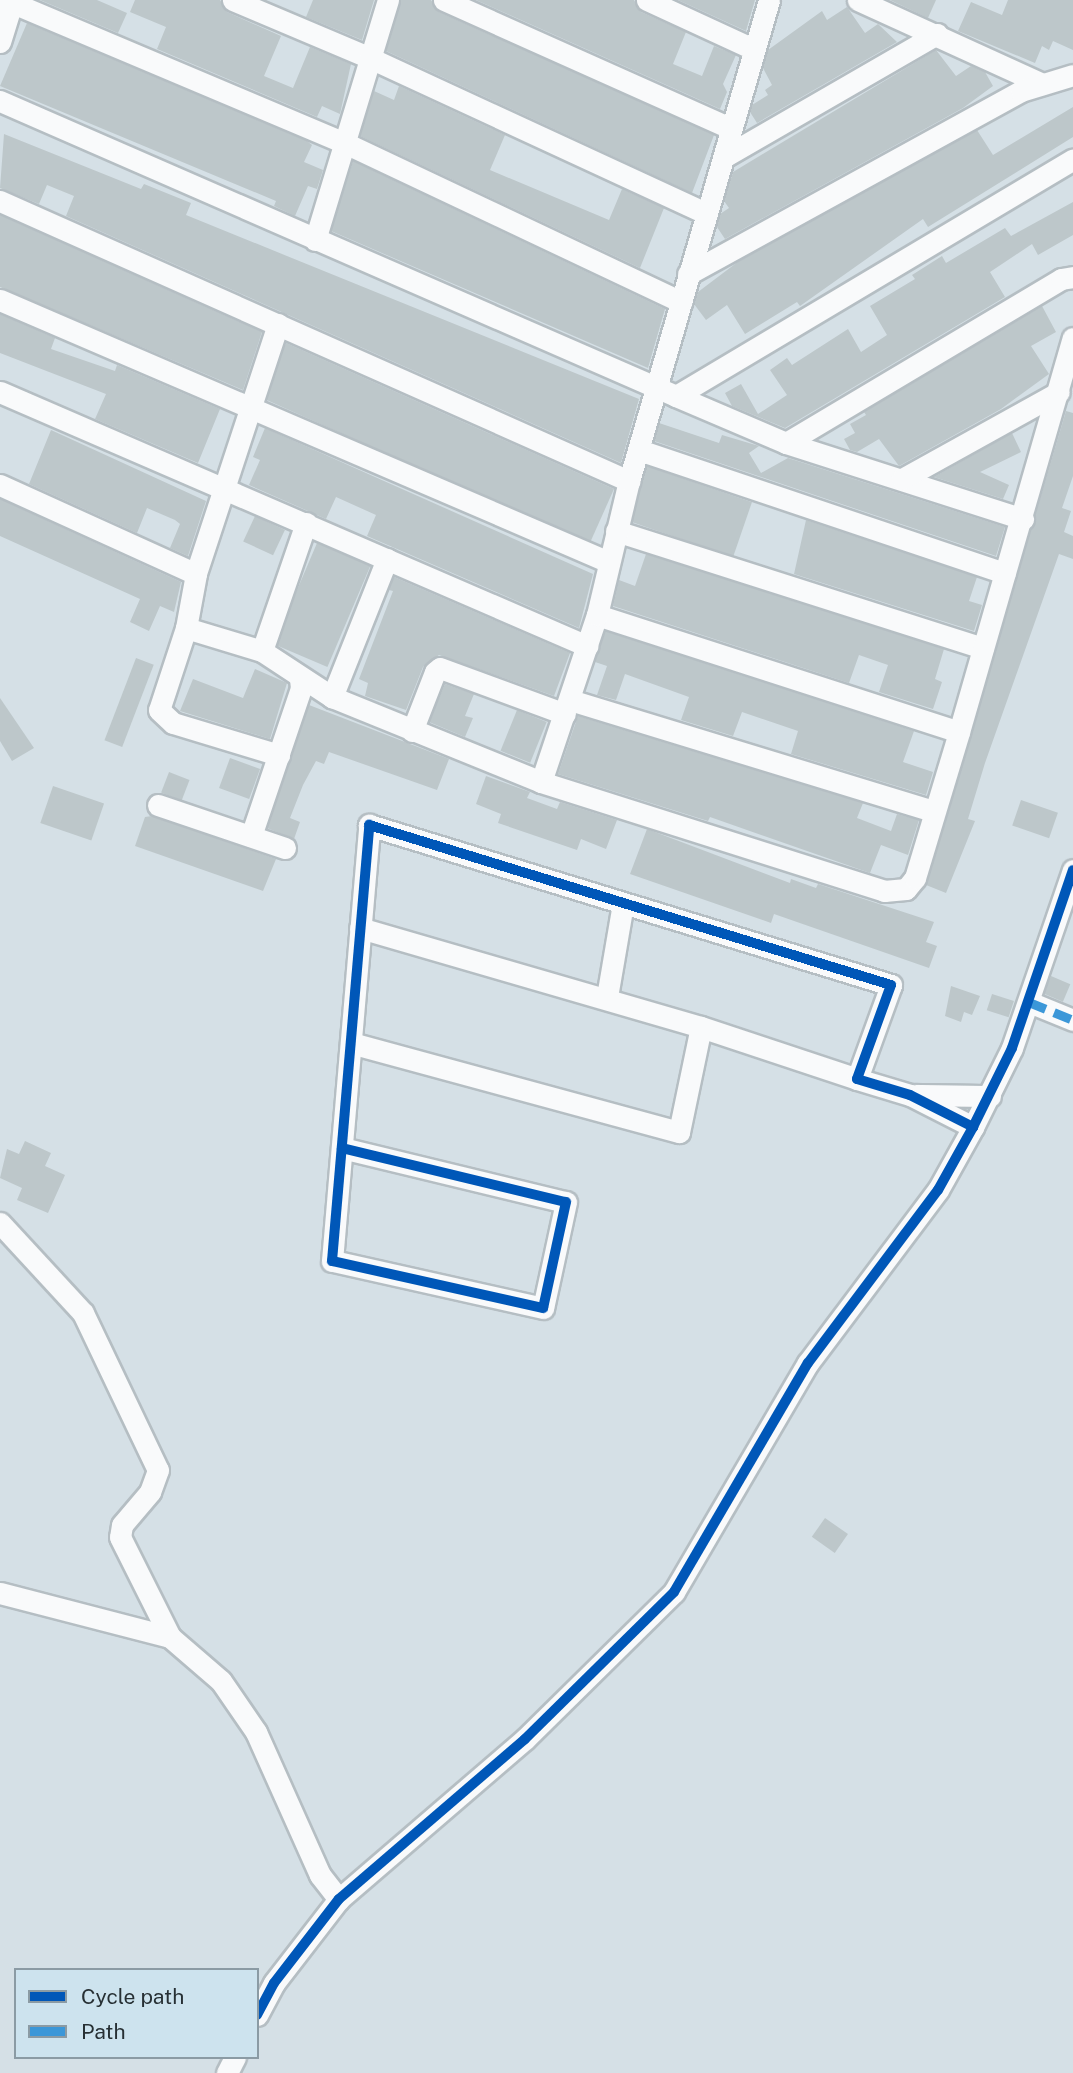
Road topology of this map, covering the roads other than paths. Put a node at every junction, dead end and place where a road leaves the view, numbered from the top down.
1 (233, 0) edge
2 (388, 0) edge
3 (444, 0) edge
4 (647, 0) edge
5 (769, 0) edge
6 (858, 0) edge
7 (10, 1) edge
8 (937, 34) junction
9 (0, 41) edge
10 (753, 49) junction
11 (370, 58) junction
12 (1073, 75) edge
13 (1042, 84) junction
14 (0, 102) edge
15 (730, 128) junction
16 (345, 143) junction
17 (724, 157) junction
18 (1073, 159) edge
19 (0, 201) edge
20 (707, 214) junction
21 (315, 240) junction
22 (688, 274) junction
23 (1073, 277) edge
24 (0, 300) edge
25 (681, 302) junction
26 (278, 324) junction
27 (1073, 338) edge
28 (667, 391) junction
29 (0, 392) edge
30 (1059, 392) junction
31 (250, 409) junction
32 (786, 443) junction
33 (639, 450) junction
34 (902, 479) junction
35 (629, 481) junction
36 (0, 485) edge
37 (223, 489) junction
38 (1023, 519) junction
39 (306, 523) junction
40 (616, 531) junction
41 (387, 559) junction
42 (609, 562) junction
43 (1005, 573) junction
44 (197, 574) junction
45 (597, 615) junction
46 (186, 628) junction
47 (587, 646) junction
48 (983, 648) junction
49 (262, 651) junction
50 (300, 679) junction
51 (332, 696) junction
52 (568, 707) junction
53 (412, 731) junction
54 (959, 733) junction
55 (279, 755) junction
56 (541, 782) junction
57 (158, 806) dead end
58 (933, 811) junction
59 (251, 836) junction
60 (285, 848) dead end
61 (1073, 870) edge
62 (623, 903) junction
63 (360, 928) junction
64 (607, 997) junction
65 (1029, 1002) junction
66 (1073, 1020) edge
67 (701, 1027) junction
68 (351, 1043) junction
69 (857, 1079) junction
70 (910, 1095) junction
71 (990, 1096) junction
72 (973, 1127) junction
73 (342, 1148) junction
74 (0, 1223) edge
75 (0, 1592) edge
76 (170, 1637) junction
77 (339, 1899) junction
78 (259, 2011) edge

1 - 11 street
2 - 11 street
3 - 15 street
4 - 10 street
5 - 10 street
6 - 8 street
7 - 9 street
7 - 16 street
8 - 13 street
8 - 17 street
10 - 15 street
11 - 16 street
11 - 20 street
12 - 13 street
13 - 22 street
14 - 21 street
15 - 17 street
16 - 21 street
16 - 25 street
17 - 20 street
18 - 28 street
19 - 26 street
20 - 22 street
21 - 28 street
22 - 25 street
23 - 32 street
24 - 31 street
25 - 28 street
26 - 31 street
26 - 35 street
27 - 30 street
28 - 32 street
28 - 33 street
29 - 37 street
30 - 34 street
30 - 38 street
31 - 37 street
31 - 42 street
32 - 34 street
33 - 35 street
33 - 43 street
34 - 38 street
35 - 40 street
36 - 44 street
37 - 39 street
37 - 44 street
38 - 43 street
39 - 41 street
39 - 49 street
40 - 42 street
40 - 48 street
41 - 47 street
41 - 51 street
42 - 45 street
43 - 48 street
44 - 46 street
45 - 47 street
45 - 54 street
46 - 49 street
46 - 55 street
47 - 52 street
48 - 54 street
49 - 50 street
50 - 51 street
50 - 55 street
51 - 53 street
52 - 53 street
52 - 56 street
52 - 58 street
53 - 56 street
54 - 58 street
55 - 59 street
56 - 58 street
57 - 59 street
59 - 60 street
61 - 65 street
62 - 63 street
62 - 64 street
62 - 69 street
63 - 64 street
63 - 68 street
64 - 67 street
65 - 66 street
65 - 71 street
67 - 68 street
67 - 69 street
68 - 73 street
69 - 70 street
70 - 71 street
70 - 72 street
71 - 72 street
72 - 77 street
73 - 73 street
74 - 76 street
75 - 76 street
76 - 77 street
77 - 78 street

